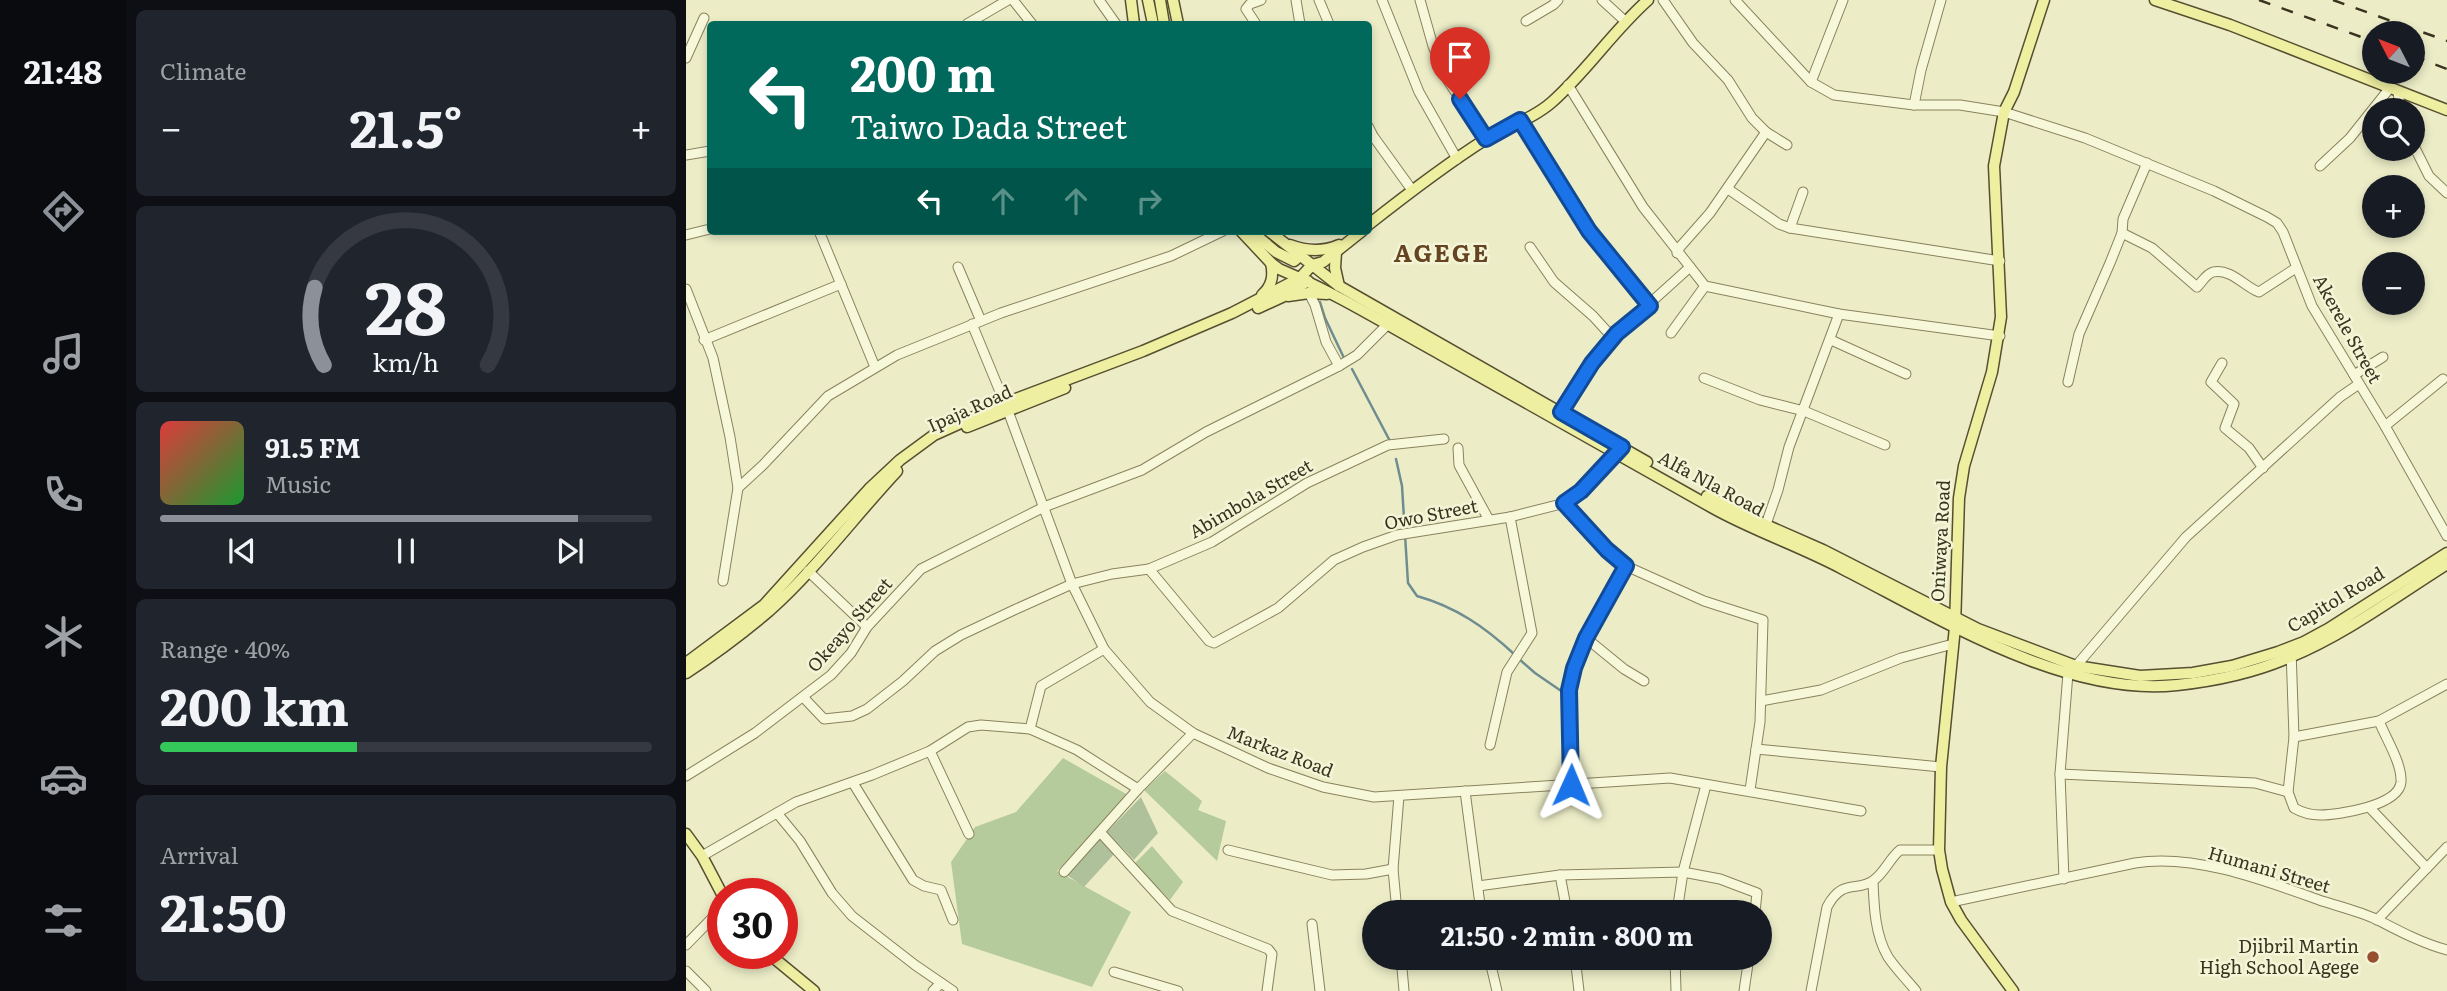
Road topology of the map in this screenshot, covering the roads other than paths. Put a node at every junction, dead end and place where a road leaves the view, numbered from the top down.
1 (1008, 0) edge
2 (1013, 0) edge
3 (1099, 0) edge
4 (1131, 0) edge
5 (1148, 0) edge
6 (1160, 0) edge
7 (1173, 0) edge
8 (1261, 0) edge
9 (1296, 0) edge
10 (1319, 0) edge
11 (1382, 0) edge
12 (1420, 0) edge
13 (1558, 0) edge
14 (1602, 0) edge
15 (1648, 0) edge
16 (1663, 0) edge
17 (1734, 0) edge
18 (1843, 0) edge
19 (1941, 0) edge
20 (2045, 0) edge
21 (2155, 0) edge
22 (704, 18) dead end
23 (972, 21) edge
24 (1030, 21) edge
25 (1114, 21) edge
26 (1134, 21) edge
27 (1152, 21) edge
28 (1164, 21) edge
29 (1177, 21) edge
30 (1254, 21) edge
31 (1300, 21) edge
32 (1328, 21) edge
33 (1526, 21) dead end
34 (1625, 21) junction
35 (686, 58) edge
36 (1811, 82) junction
37 (1568, 85) junction
38 (2393, 91) junction
39 (2396, 98) edge
40 (1914, 105) junction
41 (2447, 110) edge
42 (2004, 112) junction
43 (1520, 120) junction
44 (1766, 132) junction
45 (1372, 134) edge
46 (1486, 139) junction
47 (1787, 145) dead end
48 (707, 152) edge
49 (686, 155) edge
50 (1457, 159) junction
51 (2422, 161) edge
52 (2147, 163) junction
53 (2320, 166) dead end
54 (1728, 188) junction
55 (1412, 190) junction
56 (1803, 192) dead end
57 (2447, 193) edge
58 (1372, 222) edge
59 (1790, 228) junction
60 (707, 230) edge
61 (2122, 233) junction
62 (686, 234) edge
63 (821, 235) edge
64 (1215, 235) edge
65 (1245, 235) edge
66 (1256, 235) edge
67 (1274, 235) edge
68 (1357, 235) edge
69 (1351, 240) junction
70 (1282, 242) junction
71 (1530, 247) dead end
72 (1336, 252) junction
73 (1677, 253) junction
74 (1300, 256) junction
75 (2000, 261) junction
76 (1271, 264) junction
77 (1318, 266) junction
78 (958, 267) dead end
79 (1690, 267) junction
80 (2296, 268) junction
81 (1304, 279) junction
82 (841, 284) junction
83 (1339, 286) junction
84 (1704, 286) junction
85 (686, 289) edge
86 (1309, 293) junction
87 (1282, 297) junction
88 (1350, 302) junction
89 (1250, 304) junction
90 (1650, 306) junction
91 (1839, 314) junction
92 (1388, 321) junction
93 (976, 323) junction
94 (1671, 333) dead end
95 (2000, 336) junction
96 (1614, 338) junction
97 (704, 340) junction
98 (1831, 340) junction
99 (2383, 357) dead end
100 (2222, 363) dead end
101 (1339, 366) junction
102 (875, 368) junction
103 (1906, 374) dead end
104 (1703, 378) dead end
105 (2443, 379) dead end
106 (2356, 380) junction
107 (2068, 382) dead end
108 (1007, 407) junction
109 (1804, 411) junction
110 (1561, 412) junction
111 (2385, 426) junction
112 (1444, 439) dead end
113 (1885, 445) dead end
114 (1458, 448) dead end
115 (1619, 450) junction
116 (901, 462) junction
117 (2263, 468) junction
118 (738, 488) junction
119 (1564, 503) junction
120 (1044, 507) junction
121 (1510, 517) junction
122 (1489, 520) junction
123 (1764, 529) junction
124 (2447, 536) edge
125 (2447, 553) edge
126 (2447, 564) edge
127 (1626, 566) junction
128 (1149, 569) junction
129 (808, 571) junction
130 (723, 580) dead end
131 (1072, 584) junction
132 (1955, 622) junction
133 (867, 627) junction
134 (1586, 638) junction
135 (1953, 644) junction
136 (1104, 649) junction
137 (2291, 652) junction
138 (686, 663) edge
139 (2072, 670) junction
140 (686, 673) edge
141 (1644, 681) dead end
142 (2447, 684) edge
143 (804, 698) junction
144 (1761, 701) junction
145 (2379, 721) junction
146 (1030, 729) junction
147 (1194, 733) junction
148 (2294, 737) junction
149 (1490, 745) dead end
150 (1756, 749) junction
151 (930, 751) junction
152 (1941, 767) junction
153 (2060, 774) junction
154 (686, 776) edge
155 (853, 783) junction
156 (1571, 785) junction
157 (1706, 785) junction
158 (1138, 789) junction
159 (1750, 790) junction
160 (1465, 792) junction
161 (2288, 792) junction
162 (1399, 796) junction
163 (2370, 808) junction
164 (1861, 811) dead end
165 (777, 813) junction
166 (1100, 832) junction
167 (969, 834) dead end
168 (687, 837) edge
169 (2447, 847) edge
170 (1228, 850) dead end
171 (1939, 850) junction
172 (702, 856) junction
173 (2427, 868) junction
174 (1393, 869) junction
175 (1064, 872) dead end
176 (1684, 872) junction
177 (1560, 875) junction
178 (714, 878) edge
179 (2064, 880) junction
180 (1872, 882) junction
181 (1478, 887) junction
182 (1396, 900) edge
183 (1480, 900) edge
184 (1565, 900) edge
185 (1679, 900) edge
186 (1756, 900) edge
187 (1951, 902) junction
188 (953, 920) dead end
189 (2377, 920) junction
190 (707, 924) edge
191 (1312, 925) dead end
192 (686, 946) edge
193 (2447, 950) edge
194 (787, 969) edge
195 (1402, 970) edge
196 (1492, 970) edge
197 (1577, 970) edge
198 (1675, 970) edge
199 (1747, 970) edge
200 (686, 971) edge
201 (1114, 972) dead end
202 (941, 983) junction
203 (706, 991) edge
204 (814, 991) edge
205 (933, 991) edge
206 (953, 991) edge
207 (1178, 991) edge
208 (1267, 991) edge
209 (1320, 991) edge
210 (1404, 991) edge
211 (1497, 991) edge
212 (1579, 991) edge
213 (1676, 991) edge
214 (1744, 991) edge
215 (1811, 991) edge
216 (1916, 991) edge
217 (2013, 991) edge

1 - 23 street
2 - 24 street
3 - 25 street
4 - 26 main road
5 - 27 main road
6 - 28 main road
7 - 29 main road
8 - 30 street
9 - 31 street
10 - 32 street
11 - 50 street
12 - 46 street
13 - 33 street
14 - 34 street
15 - 34 main road
16 - 44 street
17 - 36 street
18 - 36 street
19 - 40 street
20 - 42 main road, Oniwaya Road
21 - 38 main road
22 - 35 street
34 - 37 main road
36 - 40 street, Akerele Street
37 - 43 main road
37 - 73 street
38 - 39 street
38 - 41 main road
38 - 53 street
40 - 42 street, Akerele Street
42 - 52 street, Akerele Street
42 - 75 main road, Oniwaya Road
43 - 46 main road
43 - 90 street
44 - 47 street
44 - 54 street
45 - 55 street
46 - 50 main road
48 - 49 street
50 - 55 main road
51 - 57 street
52 - 61 street
52 - 80 street, Akerele Street
54 - 59 street
54 - 73 street
55 - 58 main road
56 - 59 street
59 - 75 street
60 - 62 street
61 - 80 street
61 - 107 street
63 - 82 street
64 - 93 street
65 - 76 main road
66 - 74 main road
67 - 70 main road, Alfa Nla Road
68 - 69 main road, Ipaja Road
69 - 70 main road
69 - 72 main road, Ipaja Road
70 - 74 main road, Alfa Nla Road
71 - 96 street
72 - 77 main road, Ipaja Road
72 - 83 main road
73 - 79 street
74 - 77 main road, Alfa Nla Road
75 - 95 main road, Oniwaya Road
76 - 81 main road, Alfa Nla Road
76 - 89 main road
77 - 81 main road, Ipaja Road
77 - 83 main road, Alfa Nla Road
78 - 93 street, Markaz Road
79 - 84 street
79 - 90 street
80 - 106 street, Akerele Street
81 - 87 main road, Ipaja Road
81 - 88 main road, Alfa Nla Road
81 - 89 main road, Ipaja Road
82 - 97 street
82 - 102 street
83 - 92 main road, Alfa Nla Road
84 - 91 street
84 - 94 street
85 - 97 street
86 - 87 main road
86 - 88 main road
86 - 101 street
87 - 108 main road, Ipaja Road
88 - 92 main road, Alfa Nla Road
89 - 108 main road, Ipaja Road
90 - 96 street
91 - 95 street
91 - 98 street
92 - 101 street, Okeayo Street
92 - 110 main road, Alfa Nla Road
92 - 115 main road, Alfa Nla Road
93 - 102 street
93 - 108 street, Markaz Road
95 - 132 main road, Oniwaya Road
96 - 110 street
97 - 118 street
98 - 103 street
98 - 109 street
99 - 106 street
100 - 117 street
101 - 120 street, Okeayo Street
102 - 118 street
104 - 109 street
105 - 111 street
106 - 111 street, Akerele Street
106 - 117 street
108 - 116 main road, Ipaja Road
108 - 120 street, Markaz Road
109 - 113 street
109 - 123 street
110 - 115 main road, Alfa Nla Road
111 - 124 street, Akerele Street
112 - 128 street, Abimbola Street
114 - 122 street
115 - 119 street, Owo Street
115 - 123 main road, Alfa Nla Road
116 - 129 main road, Ipaja Road
116 - 138 main road, Ipaja Road
117 - 139 street
118 - 130 street
119 - 121 street, Owo Street
119 - 127 street
120 - 131 street, Markaz Road
120 - 133 street, Okeayo Street
121 - 122 street, Owo Street
121 - 149 street
122 - 128 street, Owo Street
123 - 132 main road, Alfa Nla Road
125 - 137 main road, Capitol Road
126 - 137 main road, Capitol Road
127 - 134 street
127 - 144 street
128 - 131 street, Abimbola Street
129 - 133 street
129 - 140 main road, Ipaja Road
131 - 136 street, Markaz Road
131 - 143 street, Abimbola Street
132 - 135 main road, Oniwaya Road
132 - 139 main road, Capitol Road
133 - 143 street, Okeayo Street
134 - 141 street
134 - 156 street
135 - 144 street
135 - 152 main road, Oniwaya Road
136 - 146 street
136 - 147 street, Markaz Road
137 - 139 main road, Capitol Road
137 - 148 street
139 - 153 street
142 - 145 street
143 - 154 street, Okeayo Street
144 - 150 street
145 - 148 street
145 - 163 street
146 - 151 street
146 - 158 street
147 - 158 street
147 - 162 street, Markaz Road
148 - 161 street
150 - 152 street
150 - 159 street
151 - 155 street
151 - 167 street
152 - 171 main road, Oniwaya Road
153 - 161 street
153 - 179 street
155 - 165 street
155 - 188 street
156 - 157 street, Markaz Road
156 - 160 street, Markaz Road
157 - 159 street, Markaz Road
157 - 176 street
158 - 166 street
159 - 164 street, Markaz Road
160 - 162 street, Markaz Road
160 - 181 street
161 - 163 street
162 - 174 street
163 - 173 street
165 - 172 street
165 - 202 street
166 - 175 street
166 - 208 street
168 - 172 main road
169 - 173 street
170 - 174 street
171 - 180 street
171 - 187 main road, Oniwaya Road
172 - 178 main road
173 - 189 street
174 - 182 street
176 - 177 street
176 - 185 street
176 - 186 street
177 - 181 street
177 - 184 street
179 - 187 street, Humani Street
179 - 189 street, Humani Street
180 - 215 street
180 - 216 street
181 - 183 street
187 - 217 main road, Oniwaya Road
189 - 193 street, Humani Street
190 - 192 street
191 - 209 street
194 - 204 main road
195 - 210 street
196 - 211 street
197 - 212 street
198 - 213 street
199 - 214 street
200 - 203 street
201 - 207 street
202 - 205 street
202 - 206 street

